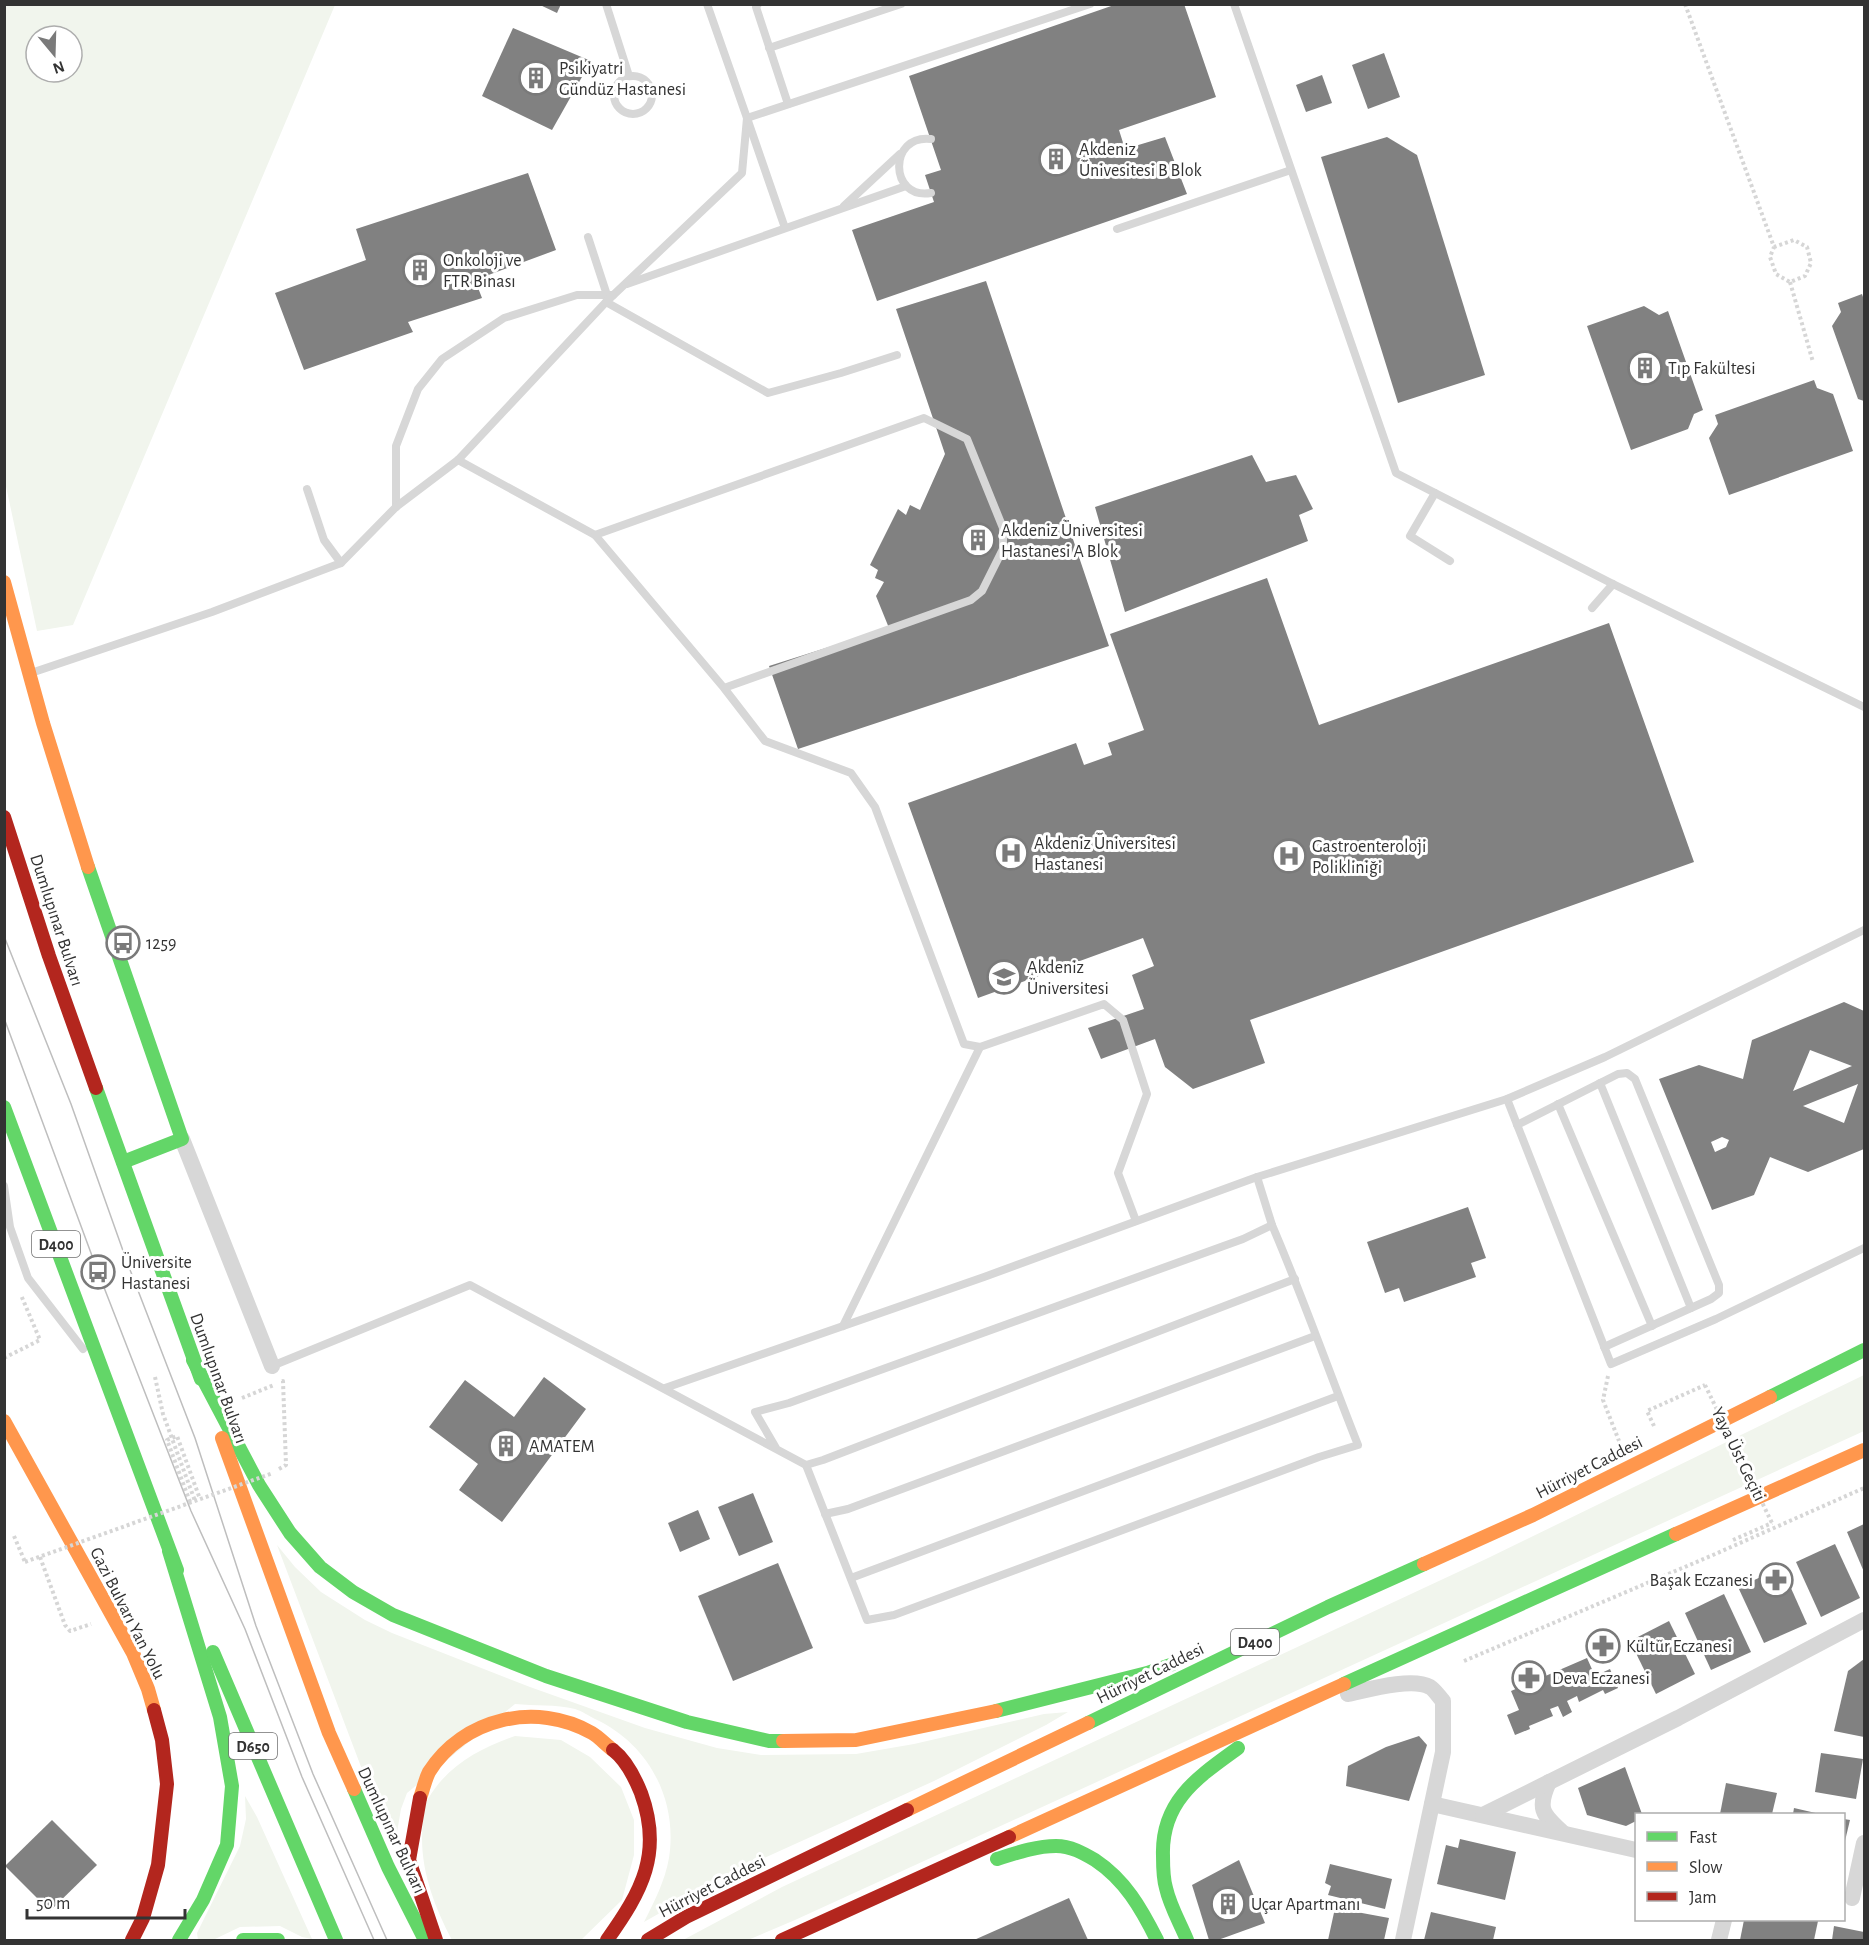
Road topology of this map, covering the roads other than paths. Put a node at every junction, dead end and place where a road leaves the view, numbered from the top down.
1 (606, 4) edge
2 (707, 4) edge
3 (758, 4) edge
4 (901, 4) edge
5 (1090, 4) edge
6 (1234, 4) edge
7 (768, 48) junction
8 (629, 76) junction
9 (788, 104) junction
10 (747, 118) junction
11 (931, 139) dead end
12 (903, 151) junction
13 (1291, 170) junction
14 (906, 186) junction
15 (931, 193) dead end
16 (841, 208) junction
17 (785, 228) junction
18 (1117, 229) dead end
19 (588, 237) dead end
20 (623, 286) junction
21 (609, 298) junction
22 (897, 355) dead end
23 (458, 460) junction
24 (307, 489) dead end
25 (1435, 493) junction
26 (396, 507) junction
27 (595, 535) junction
28 (1450, 561) dead end
29 (341, 563) junction
30 (4, 582) edge
31 (1613, 584) junction
32 (1592, 608) dead end
33 (28, 674) junction
34 (724, 688) junction
35 (1864, 707) edge
36 (4, 817) edge
37 (1864, 930) edge
38 (980, 1047) junction
39 (1600, 1083) junction
40 (1507, 1099) junction
41 (1558, 1104) junction
42 (4, 1107) edge
43 (1517, 1125) junction
44 (182, 1140) junction
45 (123, 1162) junction
46 (1257, 1177) junction
47 (4, 1186) edge
48 (1137, 1221) junction
49 (1272, 1225) junction
50 (1864, 1248) edge
51 (1295, 1279) junction
52 (1691, 1308) junction
53 (843, 1326) junction
54 (1652, 1326) junction
55 (1315, 1336) junction
56 (1604, 1347) junction
57 (1864, 1350) edge
58 (193, 1360) junction
59 (1864, 1363) edge
60 (272, 1366) joint
61 (1800, 1371) dead end
62 (108, 1381) junction
63 (665, 1388) junction
64 (1338, 1396) junction
65 (1737, 1413) junction
66 (4, 1420) edge
67 (1864, 1442) edge
68 (776, 1448) junction
69 (1864, 1450) edge
70 (806, 1465) junction
71 (825, 1514) junction
72 (1533, 1515) junction
73 (169, 1551) junction
74 (1605, 1566) junction
75 (851, 1578) junction
76 (1328, 1607) junction
77 (1864, 1620) edge
78 (1297, 1706) junction
79 (1549, 1782) junction
80 (1432, 1804) junction
81 (1483, 1815) junction
82 (1563, 1833) junction
83 (1864, 1843) edge
84 (1635, 1850) edge
85 (1853, 1898) edge
86 (829, 1918) junction
87 (1724, 1921) edge
88 (132, 1941) edge
89 (179, 1941) edge
90 (243, 1941) edge
91 (278, 1941) edge
92 (336, 1941) edge
93 (425, 1941) edge
94 (436, 1941) edge
95 (607, 1941) edge
96 (648, 1941) edge
97 (782, 1941) edge
98 (1157, 1941) edge
99 (1187, 1941) edge
100 (1403, 1941) edge
101 (1719, 1941) edge

1 - 8 lane
2 - 10 lane
3 - 7 lane
4 - 7 lane
5 - 9 lane
6 - 13 lane
7 - 9 lane
8 - 8 lane
9 - 10 lane
10 - 17 lane
10 - 20 lane
11 - 12 lane
12 - 14 lane
12 - 16 lane
13 - 18 lane
13 - 25 lane
14 - 15 lane
14 - 16 lane
16 - 17 lane
17 - 20 lane
19 - 21 lane
20 - 21 lane
21 - 22 lane
21 - 23 lane
21 - 26 lane
23 - 26 lane
23 - 27 lane
24 - 29 lane
25 - 28 lane
25 - 31 lane
26 - 29 lane
27 - 34 lane
27 - 34 lane
29 - 33 lane
30 - 33 main road
31 - 32 lane
31 - 35 lane
33 - 44 main road
34 - 38 lane
36 - 45 main road, Dumlupınar Bulvarı
37 - 40 lane
38 - 48 lane
38 - 53 lane
39 - 41 lane
39 - 52 lane
39 - 52 lane
40 - 43 lane
40 - 46 lane
41 - 43 lane
41 - 54 lane
42 - 62 main road, D400
43 - 56 lane
44 - 45 main road
44 - 60 street
45 - 58 main road, Dumlupınar Bulvarı
46 - 48 lane
46 - 49 lane
47 - 62 lane
48 - 53 lane
49 - 51 lane
49 - 68 lane
50 - 56 lane
51 - 55 lane
51 - 70 lane
52 - 54 lane
53 - 63 lane
54 - 56 lane
55 - 64 lane
55 - 71 lane
57 - 65 main road, Hürriyet Caddesi / D400
58 - 76 main road
58 - 93 main road, Dumlupınar Bulvarı
59 - 72 main road
60 - 63 lane
61 - 65 lane
62 - 73 main road, D400
63 - 68 lane
64 - 75 lane
64 - 75 lane
65 - 72 main road, Hürriyet Caddesi / D400
66 - 88 main road, Gazi Bulvarı Yan Yolu
67 - 74 main road
68 - 70 lane
69 - 74 main road
70 - 71 lane
71 - 75 lane
72 - 76 main road, Hürriyet Caddesi / D400
73 - 89 main road, D400
73 - 92 main road, D650
74 - 78 main road
76 - 96 main road, Hürriyet Caddesi / D400
77 - 79 street
78 - 80 street
78 - 86 main road
78 - 99 main road
79 - 81 street
79 - 82 street
80 - 81 street
80 - 100 street
81 - 82 street
82 - 84 street
83 - 85 street
86 - 97 main road
86 - 98 main road
87 - 101 street
90 - 91 main road
94 - 95 main road

